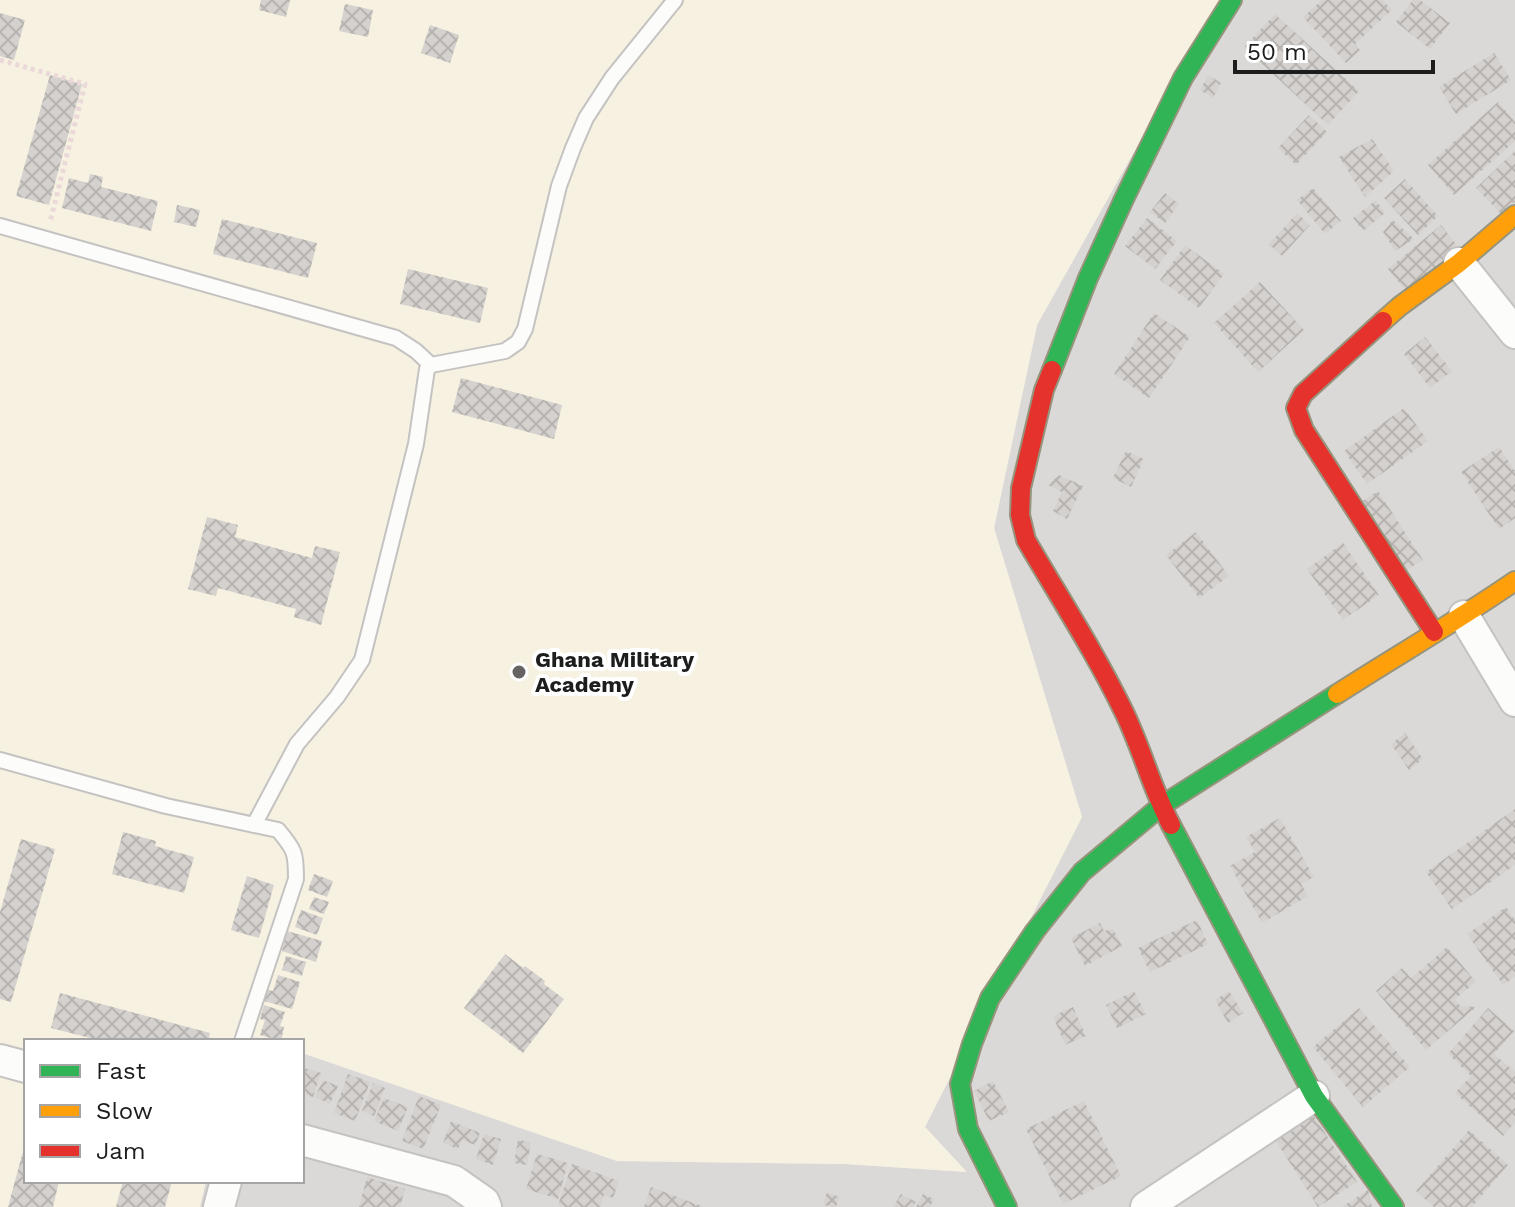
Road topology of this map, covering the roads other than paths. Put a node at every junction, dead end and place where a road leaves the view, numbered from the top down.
1 (677, 0) edge
2 (1232, 0) edge
3 (1515, 215) edge
4 (0, 226) edge
5 (1459, 263) junction
6 (1515, 333) edge
7 (431, 365) junction
8 (1515, 581) edge
9 (1464, 616) junction
10 (1434, 632) junction
11 (1515, 701) edge
12 (0, 760) edge
13 (1161, 806) junction
14 (254, 825) junction
15 (243, 1039) edge
16 (0, 1060) edge
17 (24, 1066) edge
18 (1314, 1096) junction
19 (304, 1141) edge
20 (225, 1183) edge
21 (219, 1207) edge
22 (486, 1207) edge
23 (1007, 1207) edge
24 (1146, 1207) edge
25 (1394, 1207) edge

1 - 7 lane
2 - 13 street
3 - 5 street
4 - 7 lane
5 - 6 street
5 - 10 street
7 - 14 lane
8 - 9 street
9 - 10 street
9 - 11 street
10 - 13 street
12 - 14 lane
13 - 18 street
13 - 23 street
14 - 15 lane
16 - 17 street
18 - 24 street
18 - 25 street
19 - 22 street
20 - 21 street

